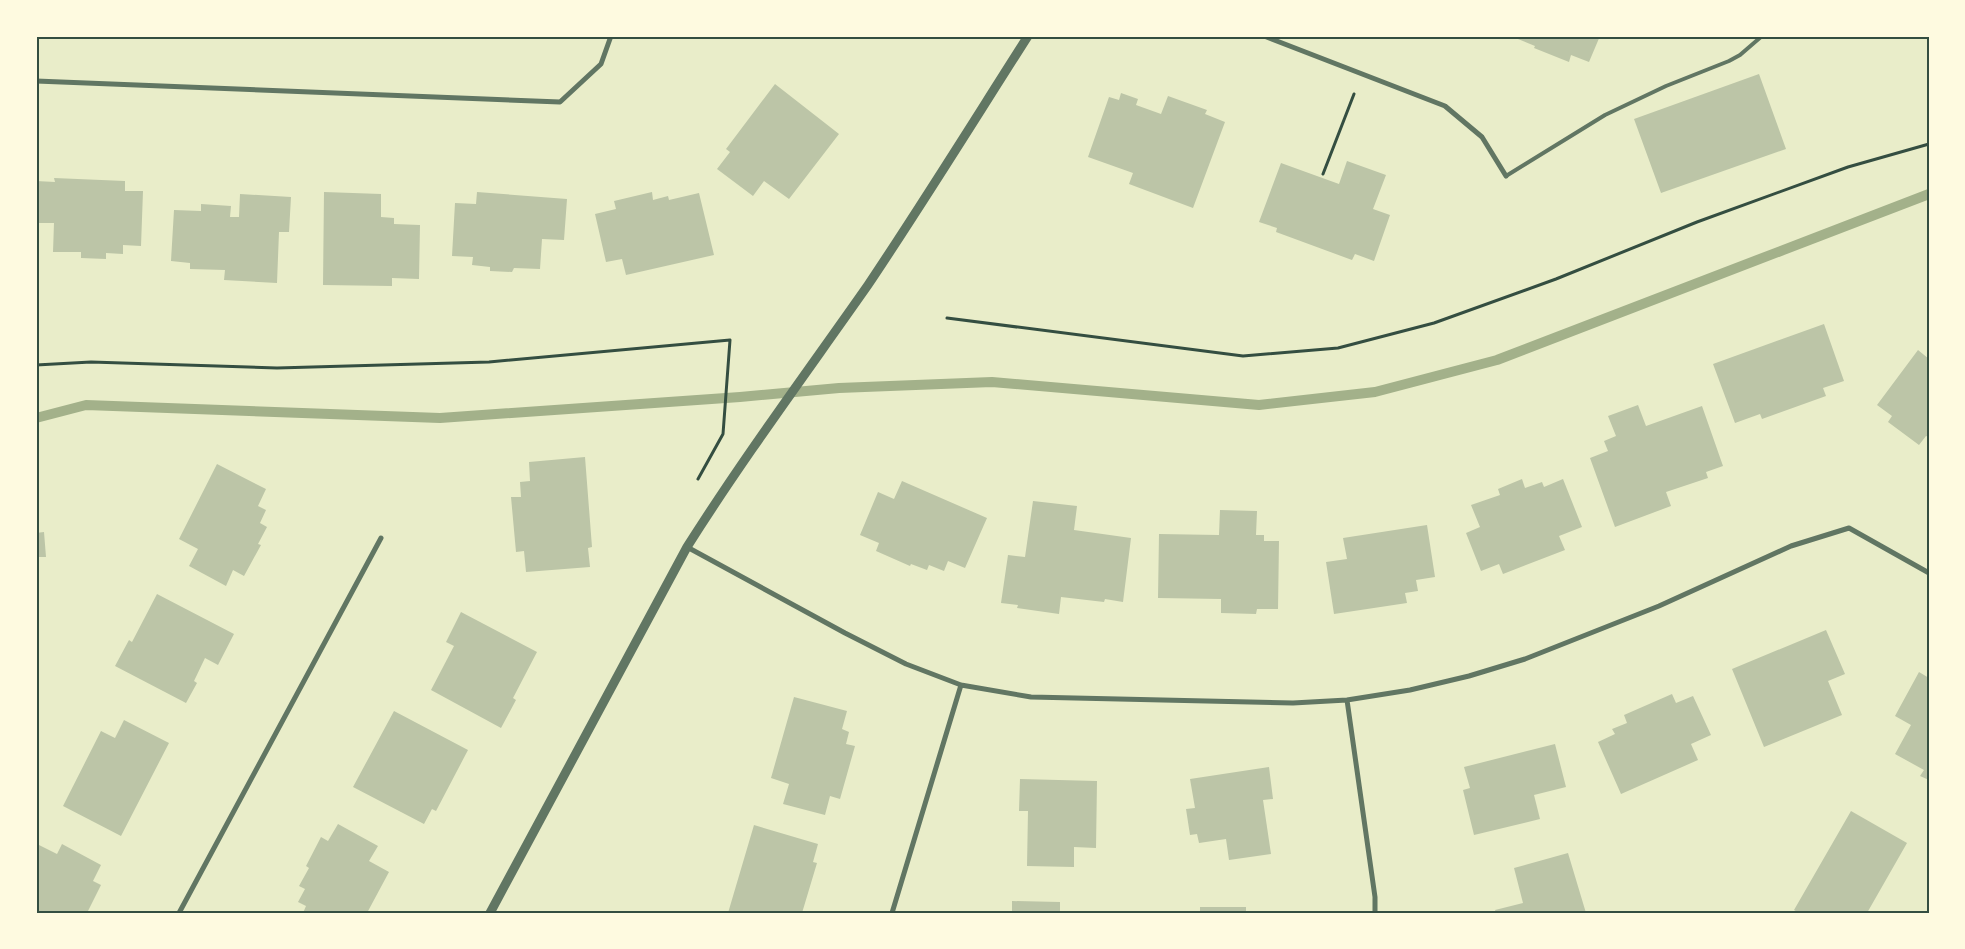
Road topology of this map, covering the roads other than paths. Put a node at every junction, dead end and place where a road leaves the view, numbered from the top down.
1 (611, 36) edge
2 (1028, 36) edge
3 (1264, 36) edge
4 (1762, 36) edge
5 (36, 81) edge
6 (1506, 176) joint
7 (381, 538) dead end
8 (687, 547) junction
9 (1929, 573) edge
10 (961, 684) junction
11 (1347, 700) junction
12 (179, 913) edge
13 (490, 913) edge
14 (892, 913) edge
15 (1375, 913) edge

1 - 5 street
2 - 8 street
3 - 6 street
4 - 6 lane
7 - 12 street
8 - 10 street
8 - 13 street
9 - 11 street
10 - 11 street
10 - 14 street
11 - 15 street

